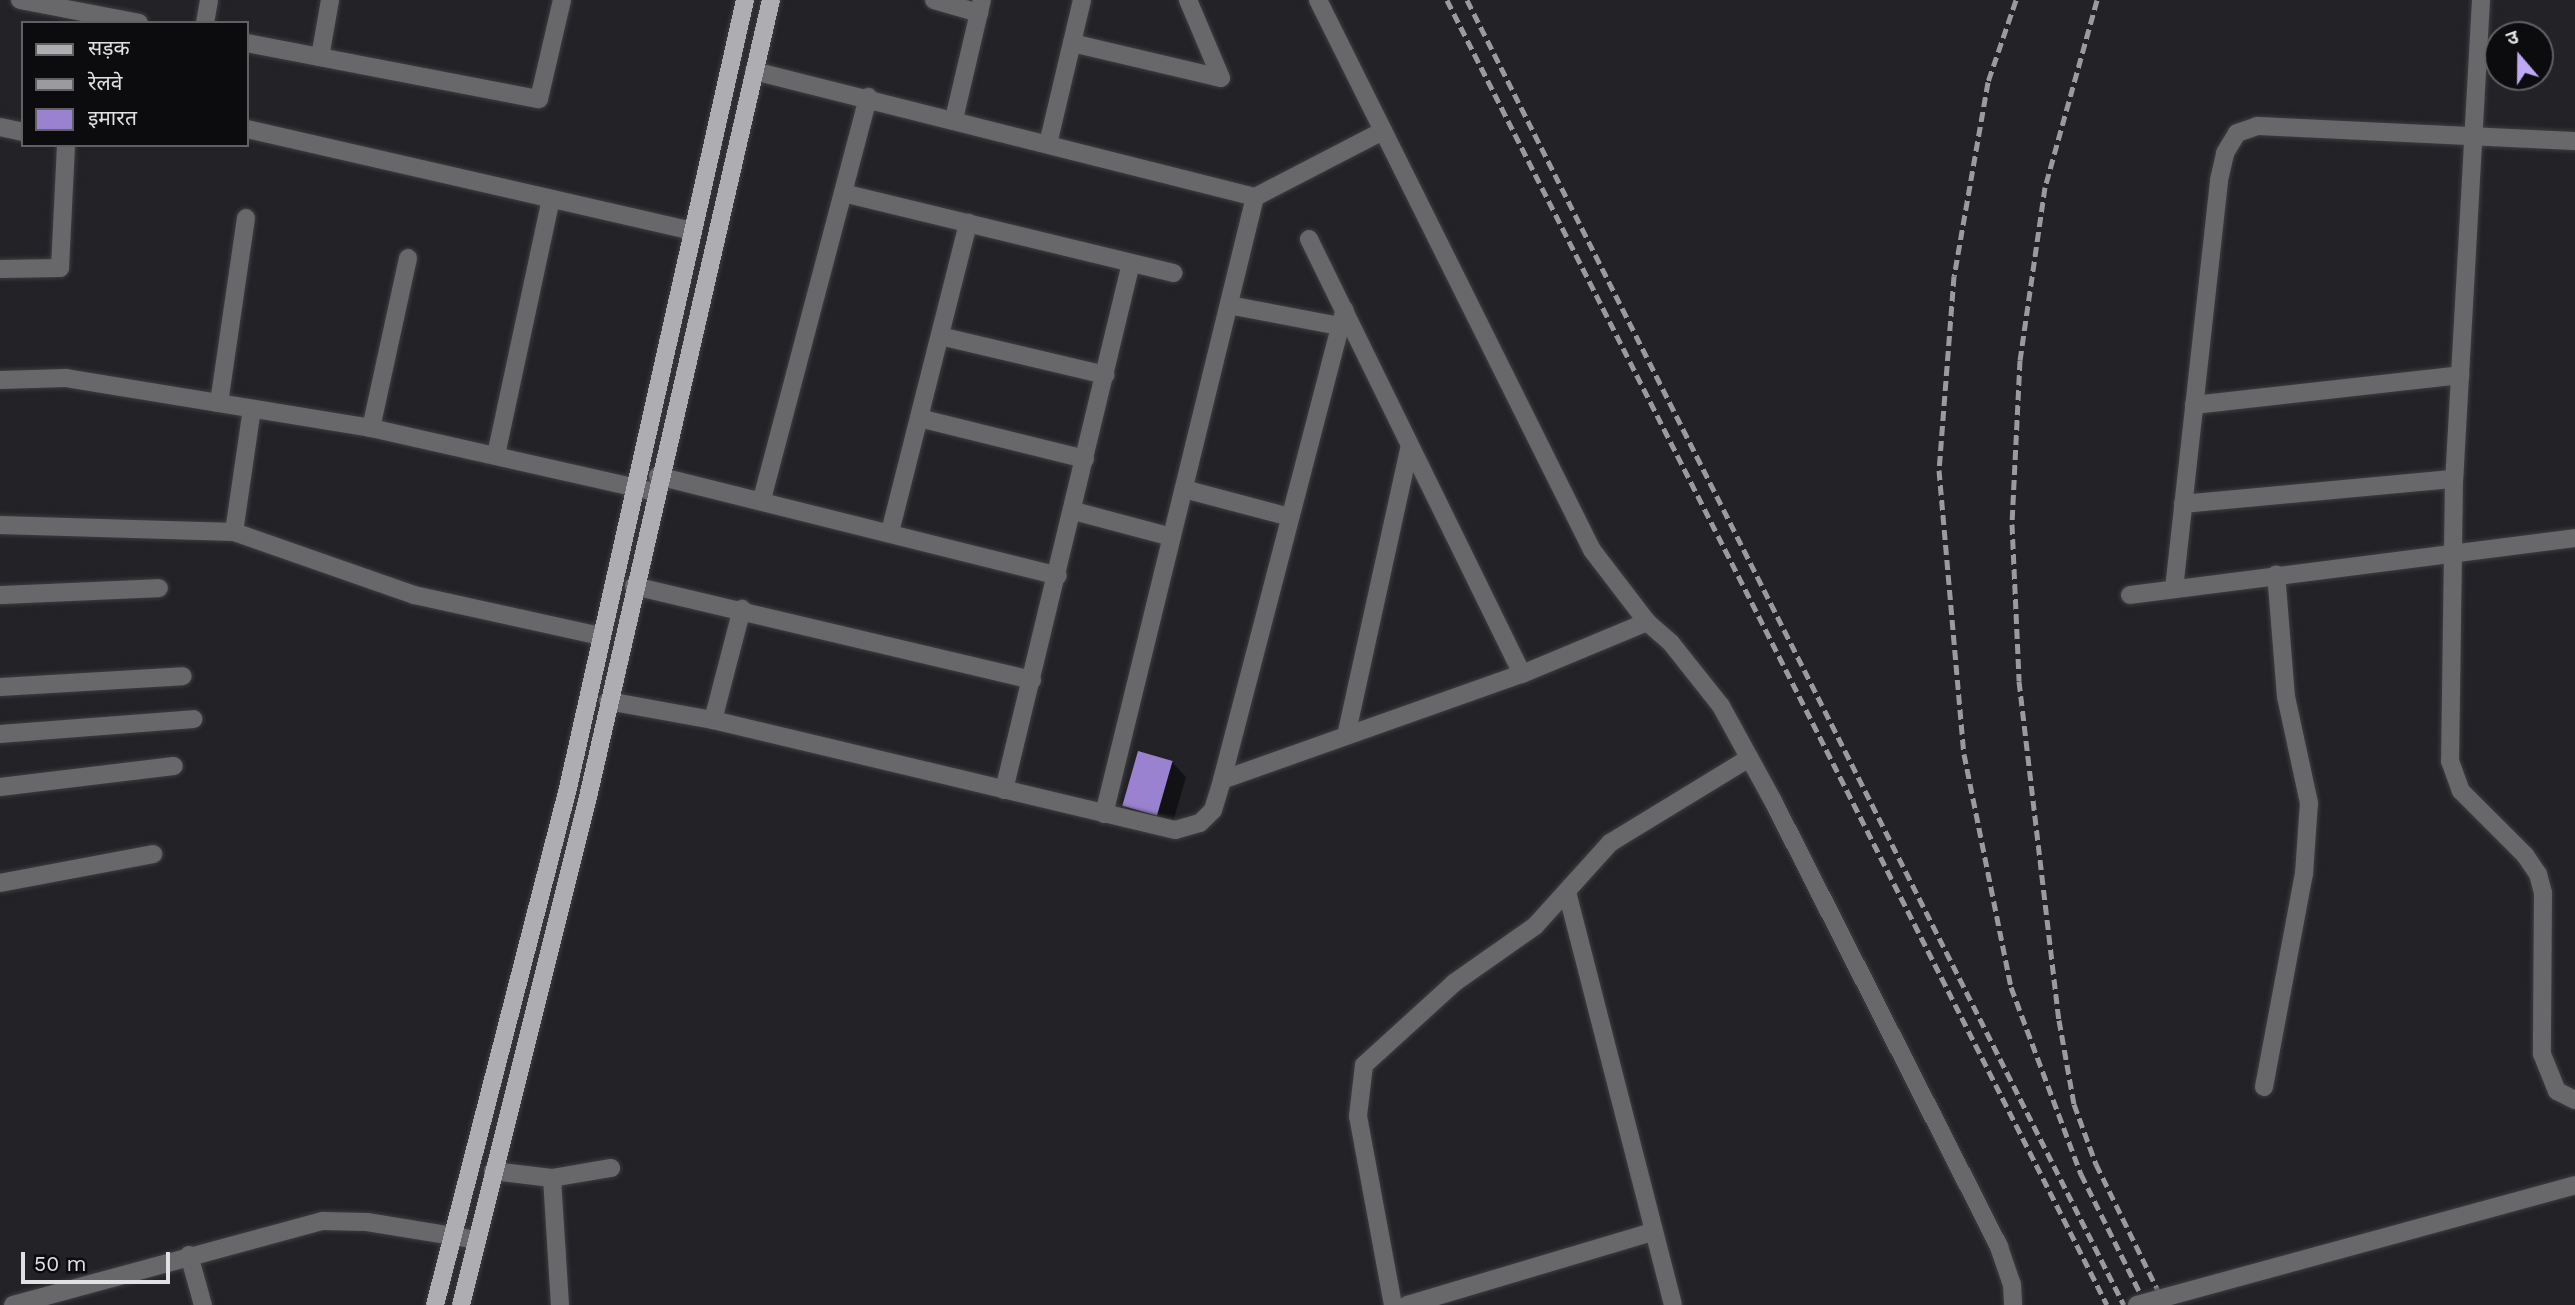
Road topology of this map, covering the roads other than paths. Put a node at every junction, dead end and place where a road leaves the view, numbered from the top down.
1 (20, 0) edge
2 (209, 0) edge
3 (330, 0) edge
4 (562, 0) edge
5 (745, 0) edge
6 (771, 0) edge
7 (934, 0) edge
8 (1082, 0) edge
9 (1188, 0) edge
10 (1318, 0) edge
11 (2481, 0) edge
12 (981, 6) edge
13 (128, 21) edge
14 (205, 21) edge
15 (248, 43) edge
16 (1072, 43) junction
17 (320, 57) junction
18 (754, 71) junction
19 (868, 97) junction
20 (954, 119) junction
21 (0, 127) edge
22 (248, 129) edge
23 (1382, 131) junction
24 (21, 132) edge
25 (2473, 137) junction
26 (2575, 141) edge
27 (1048, 144) junction
28 (66, 147) edge
29 (843, 192) junction
30 (1255, 197) junction
31 (551, 199) junction
32 (246, 218) dead end
33 (968, 223) junction
34 (691, 231) junction
35 (1308, 239) dead end
36 (408, 258) dead end
37 (1131, 263) junction
38 (0, 269) edge
39 (1173, 274) dead end
40 (1229, 305) junction
41 (1341, 318) junction
42 (940, 336) junction
43 (1105, 375) junction
44 (2460, 375) junction
45 (0, 380) edge
46 (219, 403) junction
47 (2194, 405) junction
48 (252, 408) junction
49 (919, 418) junction
50 (371, 428) junction
51 (1410, 446) junction
52 (496, 456) junction
53 (1085, 459) junction
54 (2454, 479) junction
55 (657, 484) junction
56 (634, 487) junction
57 (1184, 489) junction
58 (762, 499) junction
59 (2183, 504) junction
60 (1074, 511) junction
61 (1290, 517) junction
62 (0, 525) edge
63 (234, 532) junction
64 (890, 532) junction
65 (1172, 537) junction
66 (2575, 538) edge
67 (2451, 555) junction
68 (2276, 574) junction
69 (1058, 576) junction
70 (634, 586) junction
71 (159, 588) dead end
72 (2174, 589) junction
73 (0, 595) edge
74 (2130, 595) dead end
75 (742, 609) junction
76 (1647, 622) junction
77 (600, 636) junction
78 (1522, 674) junction
79 (183, 676) dead end
80 (1032, 680) junction
81 (0, 687) edge
82 (608, 701) junction
83 (193, 719) dead end
84 (713, 720) junction
85 (0, 734) edge
86 (1346, 736) junction
87 (1749, 758) junction
88 (174, 766) dead end
89 (1222, 780) junction
90 (0, 787) edge
91 (1004, 790) junction
92 (1104, 814) junction
93 (153, 854) dead end
94 (0, 883) edge
95 (1567, 892) junction
96 (515, 992) junction
97 (537, 996) junction
98 (2264, 1087) dead end
99 (2575, 1100) edge
100 (611, 1168) dead end
101 (494, 1171) junction
102 (552, 1178) junction
103 (2575, 1185) edge
104 (1652, 1232) junction
105 (452, 1237) junction
106 (477, 1240) junction
107 (189, 1255) junction
108 (13, 1305) edge
109 (203, 1305) edge
110 (435, 1305) edge
111 (461, 1305) edge
112 (560, 1305) edge
113 (1393, 1305) edge
114 (1407, 1305) edge
115 (1673, 1305) edge
116 (2013, 1305) edge
117 (2137, 1305) edge

1 - 13 street
2 - 14 street
3 - 17 street
4 - 17 street
5 - 34 main road
6 - 18 main road
7 - 12 street
8 - 16 street
9 - 16 street
10 - 23 street
11 - 25 street
12 - 20 street
15 - 17 street
16 - 27 street
18 - 19 street
18 - 55 main road
19 - 20 street
19 - 29 street
20 - 27 street
21 - 24 street
22 - 31 street
23 - 30 street
23 - 76 street
25 - 26 street
25 - 44 street
25 - 47 street
27 - 30 street
28 - 38 street
29 - 33 street
29 - 58 street
30 - 40 street
31 - 34 street
31 - 52 street
32 - 46 street
33 - 37 street
33 - 42 street
34 - 56 main road
35 - 41 street
36 - 50 street
37 - 39 street
37 - 43 street
40 - 41 street
40 - 57 street
41 - 51 street
41 - 61 street
42 - 43 street
42 - 49 street
43 - 53 street
44 - 47 street
44 - 54 street
45 - 46 street
46 - 48 street
47 - 59 street
48 - 50 street
48 - 63 street
49 - 53 street
49 - 64 street
50 - 52 street
51 - 78 street
51 - 86 street
52 - 56 street
53 - 60 street
54 - 59 street
54 - 67 street
55 - 56 street
55 - 58 street
55 - 70 main road
56 - 77 main road
57 - 61 street
57 - 65 street
58 - 64 street
59 - 72 street
60 - 65 street
60 - 69 street
61 - 89 street
62 - 63 street
63 - 77 street
64 - 69 street
65 - 92 street
66 - 67 street
67 - 68 street
67 - 99 street
68 - 72 street
68 - 98 street
69 - 80 street
70 - 75 street
70 - 82 main road
71 - 73 street
72 - 74 street
75 - 80 street
75 - 84 street
76 - 78 street
76 - 87 street
77 - 96 main road
78 - 86 street
79 - 81 street
80 - 91 street
82 - 84 street
82 - 97 main road
83 - 85 street
84 - 91 street
86 - 89 street
87 - 95 street
87 - 116 street
88 - 90 street
89 - 92 street
91 - 92 street
93 - 94 street
95 - 104 street
95 - 113 street
96 - 97 main road
96 - 105 main road
97 - 101 main road
100 - 102 street
101 - 102 street
101 - 106 main road
102 - 112 street
103 - 117 street, bridge
104 - 114 street
104 - 115 street
105 - 106 street
105 - 107 street
105 - 110 main road
106 - 111 main road
107 - 108 street
107 - 109 street

